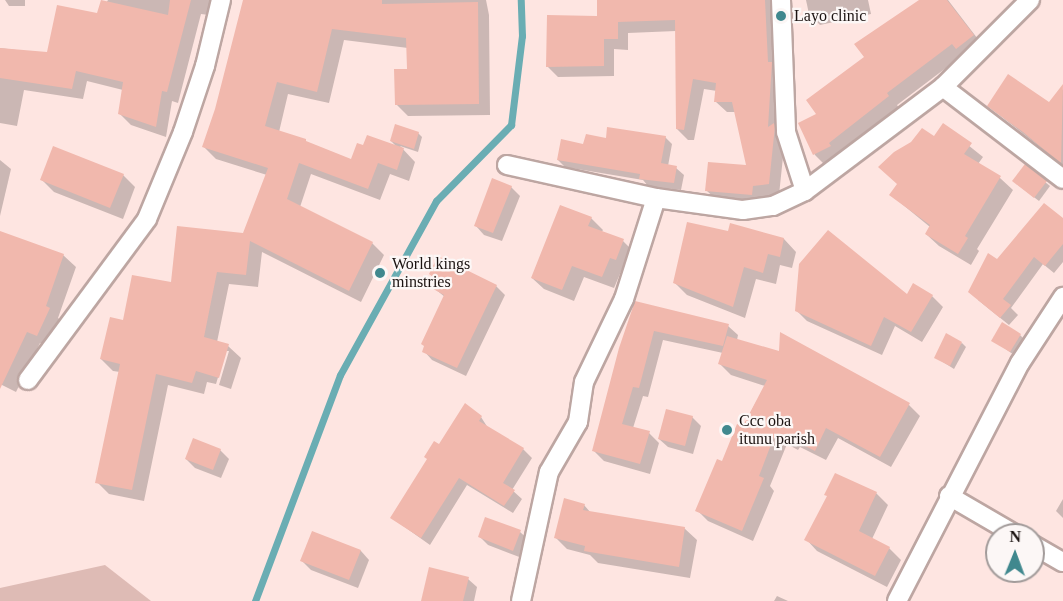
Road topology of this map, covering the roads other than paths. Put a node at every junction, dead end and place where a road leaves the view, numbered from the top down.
1 (221, 0) edge
2 (781, 0) edge
3 (1029, 0) edge
4 (943, 87) junction
5 (507, 165) dead end
6 (1063, 179) edge
7 (805, 192) junction
8 (656, 198) junction
9 (1063, 297) edge
10 (28, 380) dead end
11 (949, 496) junction
12 (995, 523) edge
13 (1045, 552) edge
14 (1063, 562) edge
15 (521, 601) edge
16 (897, 601) edge

1 - 10 street
2 - 7 street
3 - 4 street
4 - 6 street
4 - 7 street
5 - 8 street
7 - 8 street
8 - 15 street
9 - 11 street
11 - 12 street
11 - 16 street
13 - 14 street

